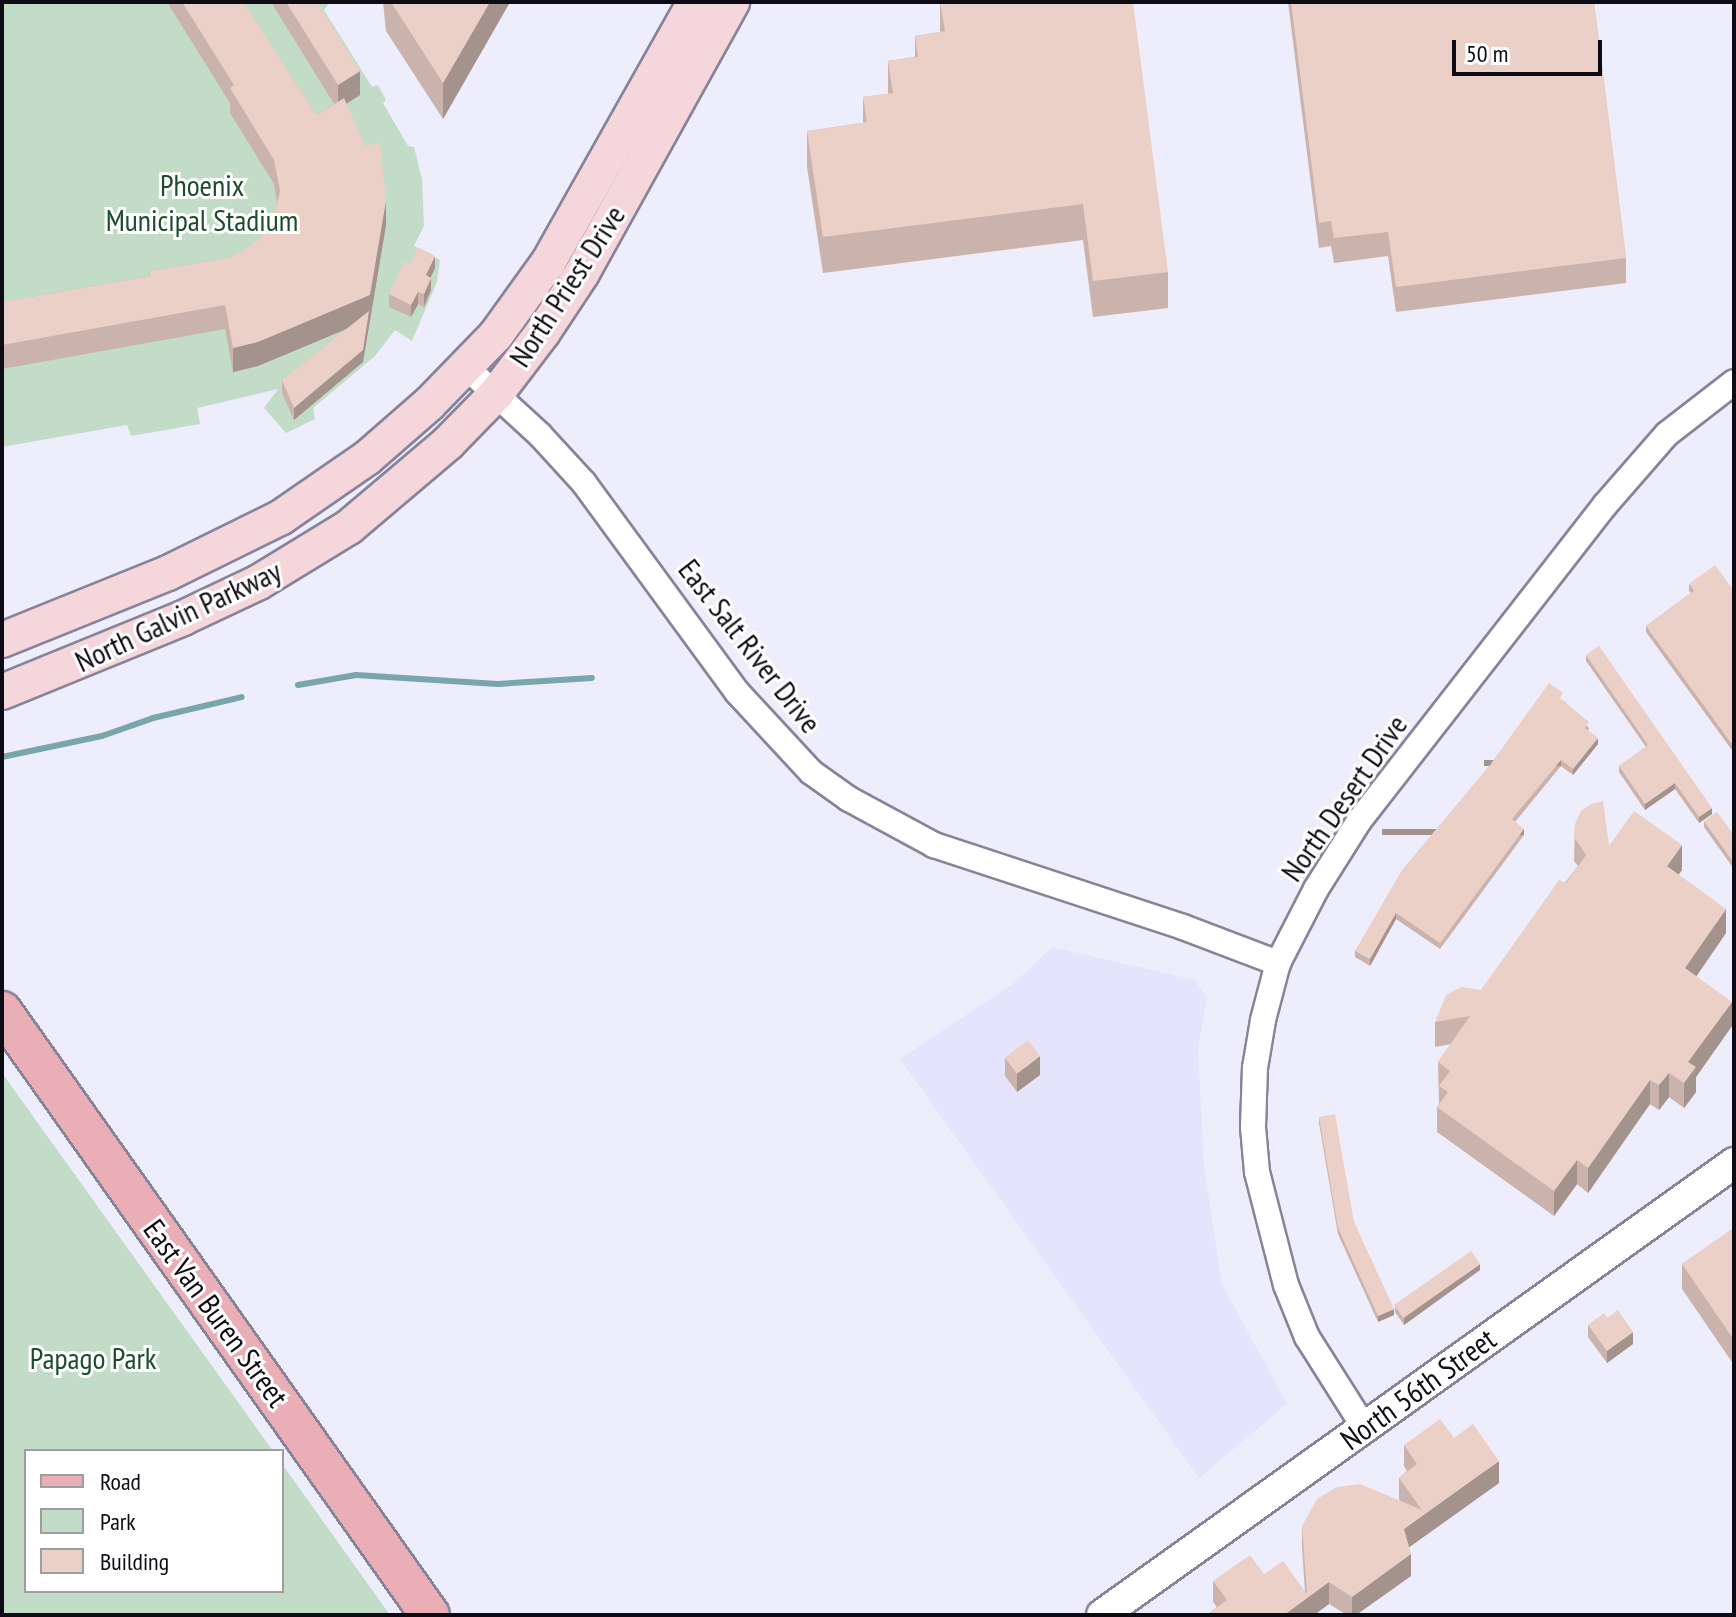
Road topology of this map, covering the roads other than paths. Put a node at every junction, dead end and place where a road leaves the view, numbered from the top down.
1 (695, 2) edge
2 (732, 2) edge
3 (467, 368) junction
4 (1734, 382) edge
5 (496, 394) junction
6 (309, 499) joint
7 (349, 527) joint
8 (2, 640) edge
9 (2, 692) edge
10 (1278, 963) junction
11 (2, 1011) edge
12 (1734, 1163) edge
13 (1364, 1427) junction
14 (430, 1615) edge
15 (1102, 1615) edge

1 - 3 main road, North Priest Drive
2 - 5 main road, North Priest Drive
3 - 5 street, East Salt River Drive
3 - 6 main road, North Priest Drive
4 - 10 street, North Desert Drive
5 - 7 main road, North Priest Drive
5 - 10 street, East Salt River Drive
6 - 8 main road, North Galvin Parkway
7 - 9 main road, North Galvin Parkway
10 - 13 street, North Desert Drive
11 - 14 main road, East Van Buren Street
12 - 13 street, North 56th Street
13 - 15 street, North 56th Street

